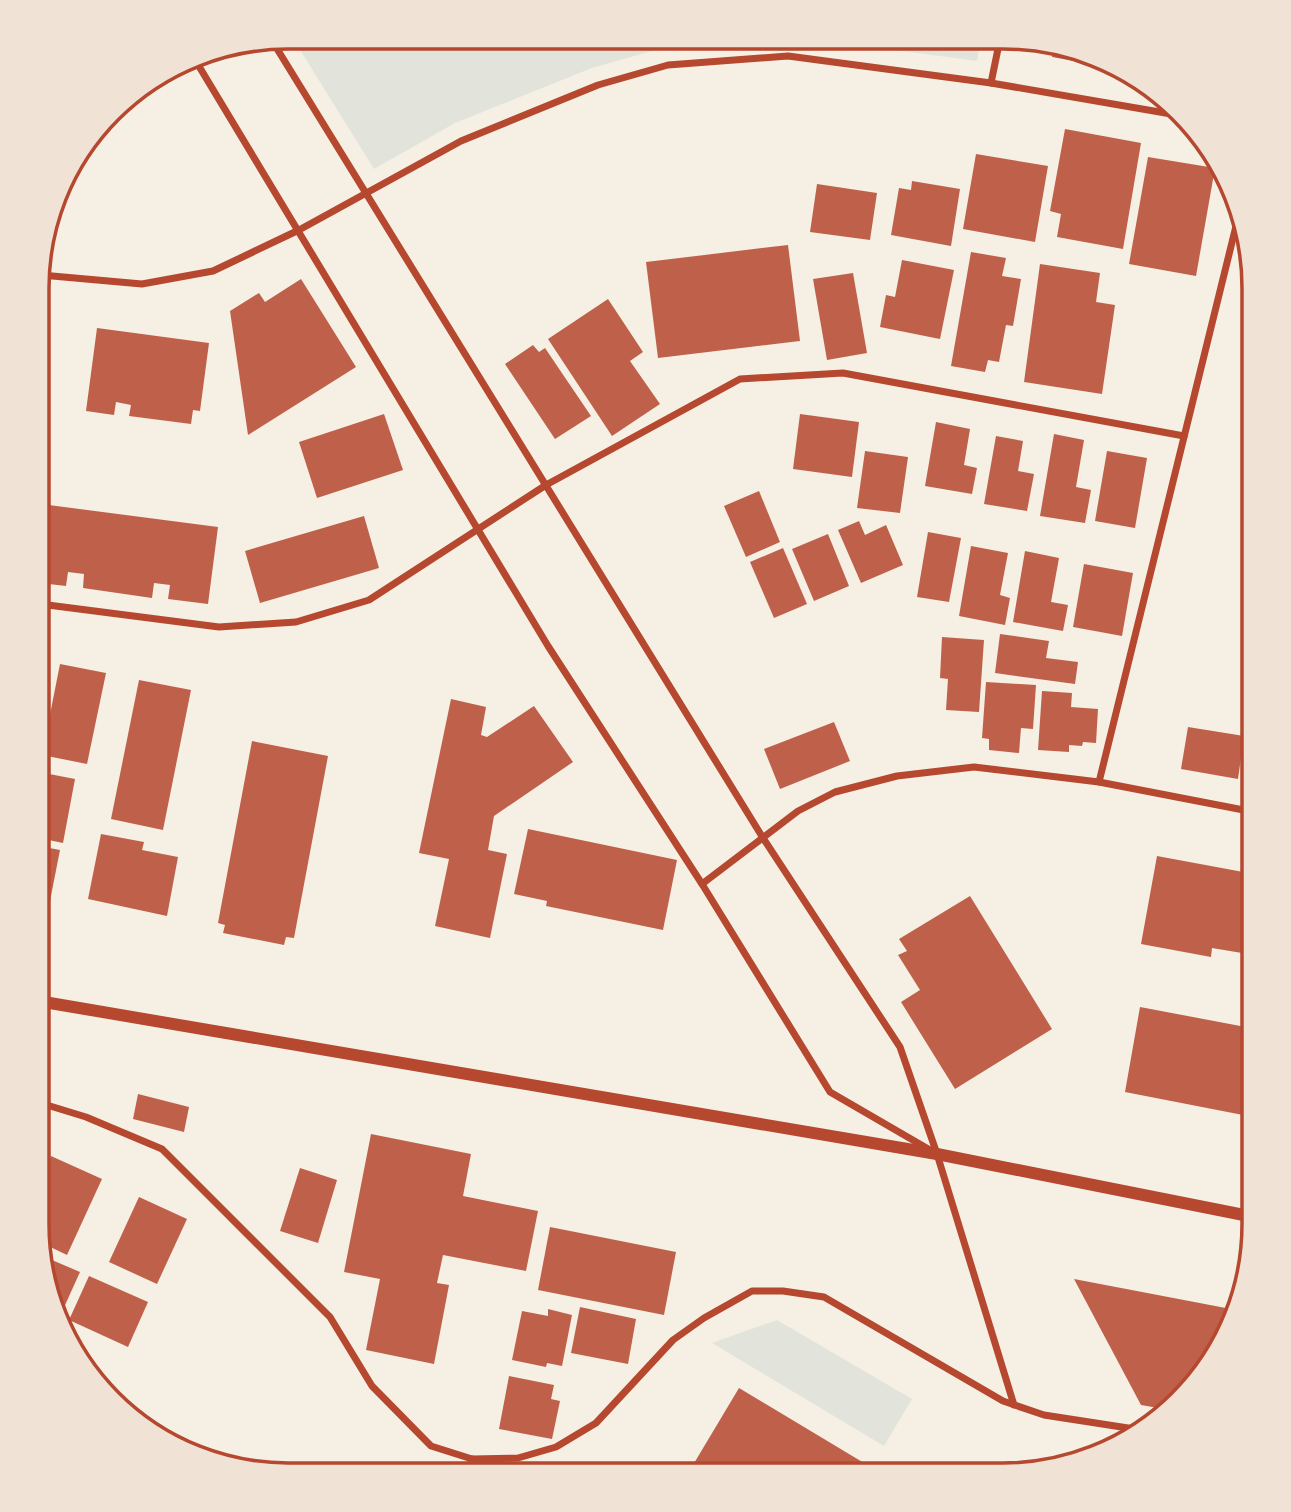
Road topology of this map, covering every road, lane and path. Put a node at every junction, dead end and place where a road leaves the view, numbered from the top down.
1 (998, 49) edge
2 (278, 50) edge
3 (199, 67) edge
4 (991, 83) junction
5 (1167, 114) edge
6 (366, 193) junction
7 (299, 230) junction
8 (1235, 230) edge
9 (50, 276) edge
10 (1184, 436) junction
11 (546, 485) junction
12 (479, 531) junction
13 (49, 605) edge
14 (1099, 782) junction
15 (1241, 809) edge
16 (763, 838) junction
17 (702, 884) junction
18 (49, 1004) edge
19 (49, 1106) edge
20 (937, 1154) junction
21 (1241, 1214) edge
22 (1014, 1405) junction
23 (1128, 1428) edge
24 (472, 1459) junction
25 (471, 1462) edge

1 - 4 street
2 - 6 street
3 - 7 street
4 - 5 street
4 - 6 street
6 - 7 street
6 - 11 street
7 - 9 street
7 - 12 street
8 - 10 street
10 - 11 street
10 - 14 street
11 - 12 street
11 - 16 street
12 - 13 street
12 - 17 street
14 - 15 street
14 - 16 street
16 - 17 street
16 - 20 street
17 - 20 street
18 - 20 street
19 - 24 street
20 - 21 street
20 - 22 street
22 - 23 street
22 - 24 street
24 - 25 street

